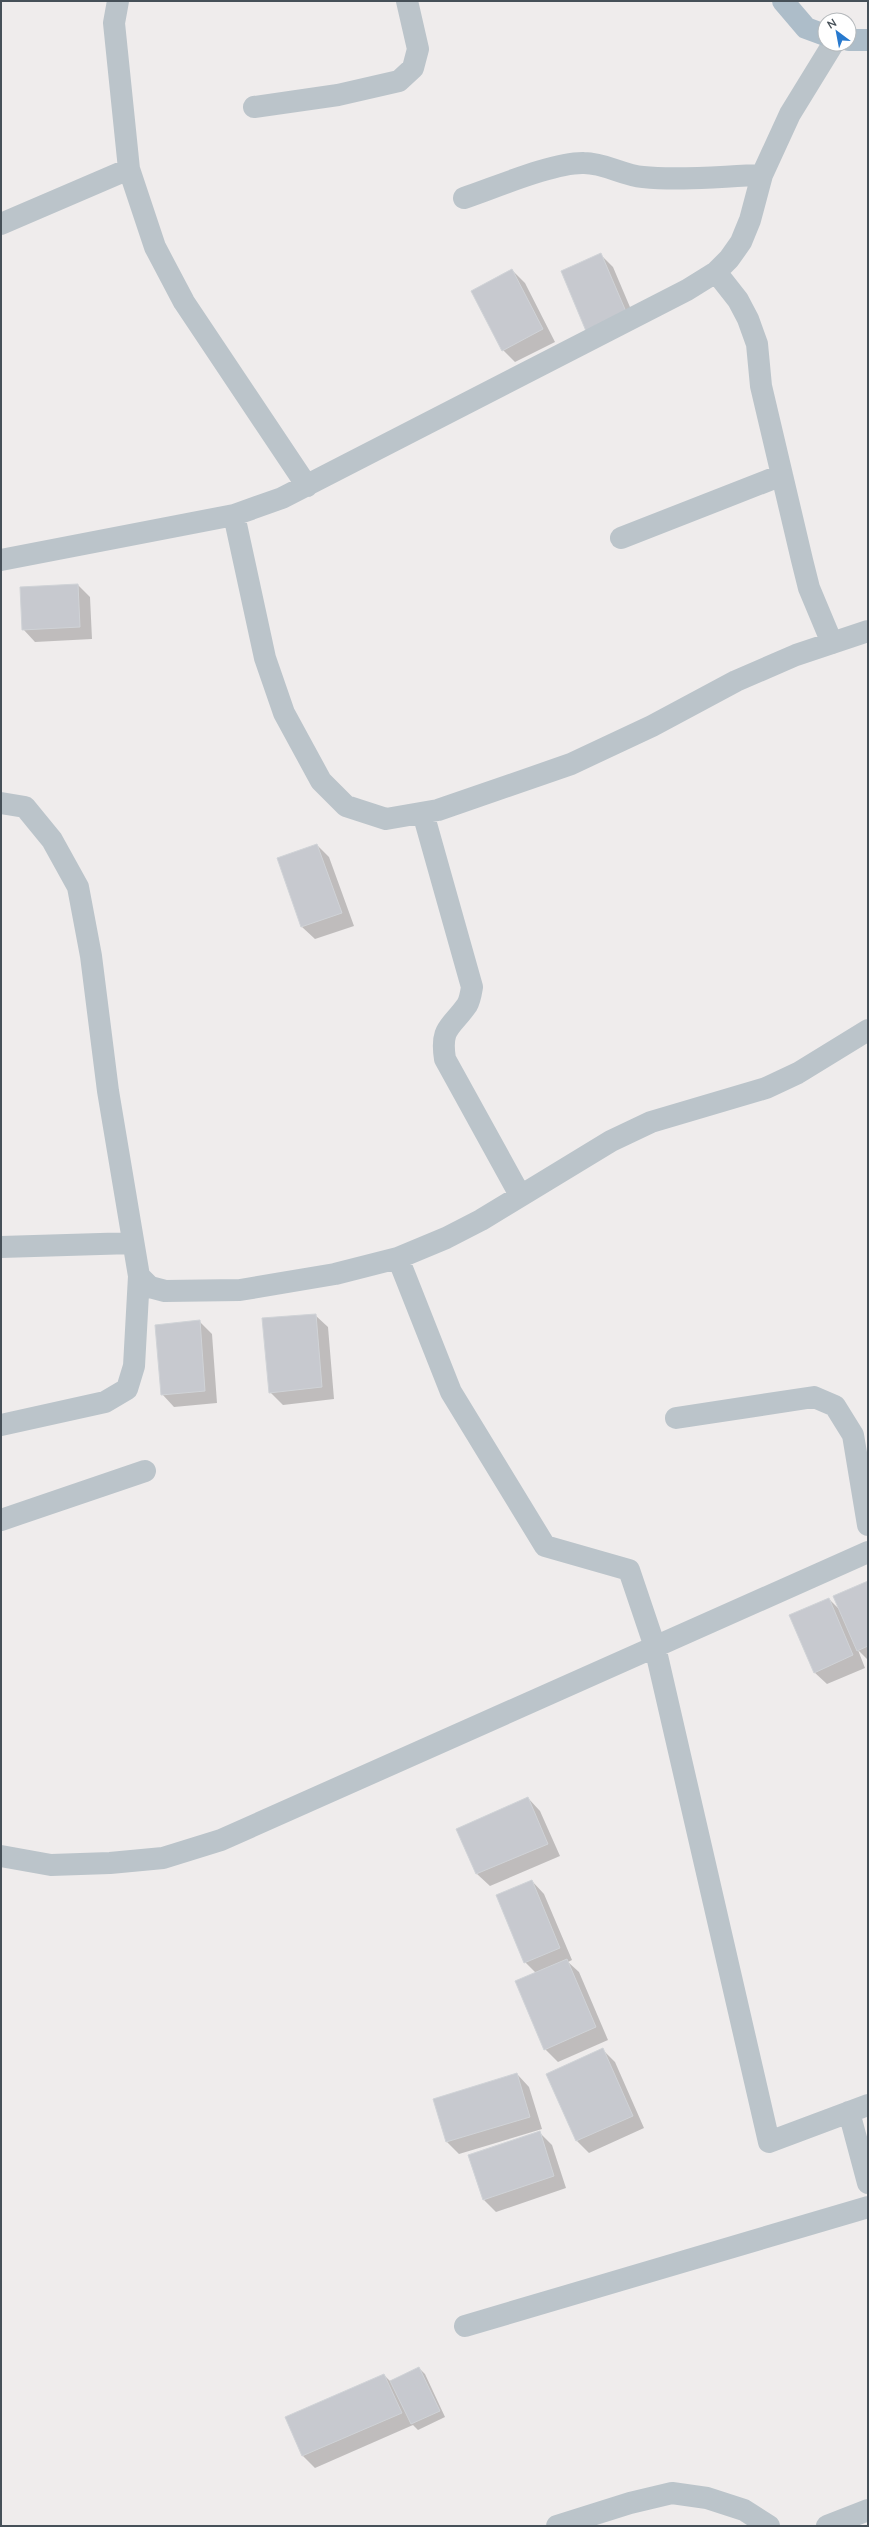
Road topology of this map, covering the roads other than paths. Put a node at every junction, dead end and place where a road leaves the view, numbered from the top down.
1 (118, 1) edge
2 (407, 1) edge
3 (783, 1) edge
4 (817, 32) edge
5 (857, 40) edge
6 (868, 40) edge
7 (828, 52) edge
8 (254, 107) dead end
9 (129, 169) junction
10 (762, 175) junction
11 (464, 198) dead end
12 (1, 224) edge
13 (716, 272) junction
14 (782, 475) junction
15 (307, 486) junction
16 (234, 515) junction
17 (621, 538) dead end
18 (1, 560) edge
19 (868, 631) edge
20 (832, 643) junction
21 (1, 803) edge
22 (423, 812) junction
23 (868, 1030) edge
24 (520, 1195) junction
25 (133, 1243) junction
26 (1, 1247) edge
27 (398, 1258) junction
28 (138, 1276) junction
29 (676, 1418) dead end
30 (1, 1425) edge
31 (145, 1471) dead end
32 (1, 1520) edge
33 (868, 1525) edge
34 (868, 1552) edge
35 (655, 1647) junction
36 (1, 1856) edge
37 (858, 2109) edge
38 (868, 2183) edge
39 (868, 2206) edge
40 (465, 2326) dead end
41 (868, 2510) edge
42 (557, 2526) edge
43 (769, 2526) edge
44 (827, 2526) edge

1 - 9 street
2 - 8 street
3 - 4 main road
5 - 6 main road
7 - 10 street
9 - 12 street
9 - 15 street
10 - 11 street
10 - 13 street
13 - 14 street
13 - 15 street
14 - 17 street
14 - 20 street
15 - 16 street
16 - 18 street
16 - 22 street
19 - 20 street
20 - 22 street
21 - 25 street
22 - 24 street
23 - 24 street
24 - 27 street
25 - 26 street
25 - 28 street
27 - 28 street
27 - 35 street
28 - 30 street
29 - 33 street
31 - 32 street
34 - 35 street
35 - 36 street
35 - 37 street
37 - 38 street
39 - 40 street
41 - 44 street
42 - 43 street

